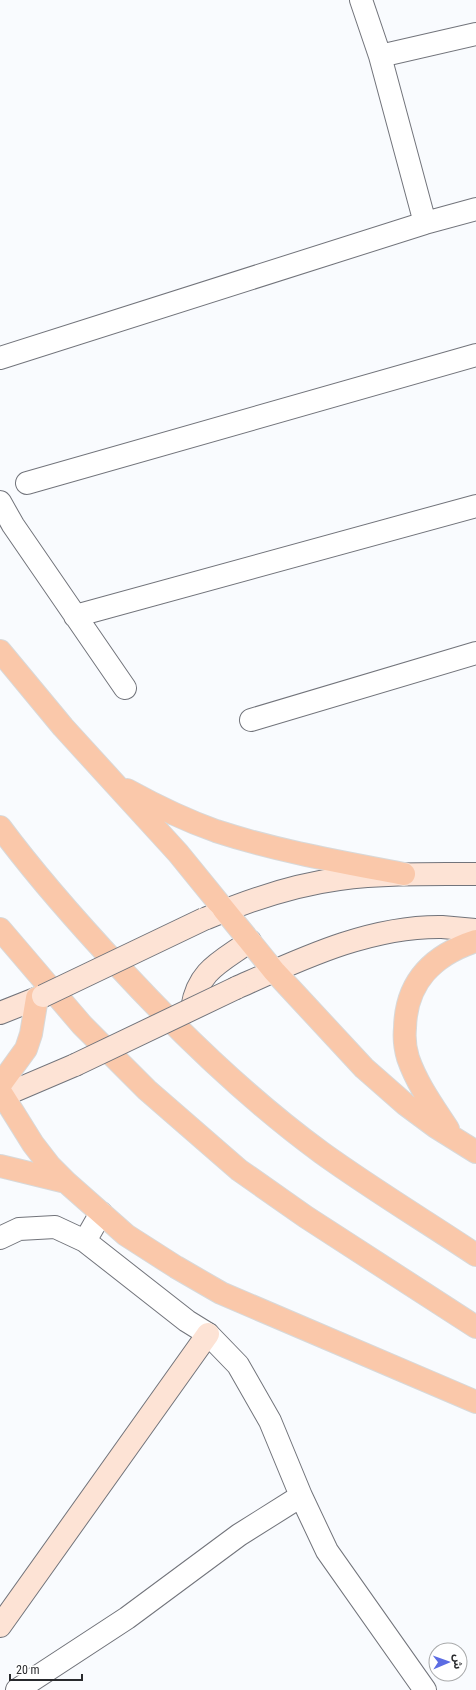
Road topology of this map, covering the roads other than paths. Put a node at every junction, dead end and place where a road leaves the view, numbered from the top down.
1 (361, 0) edge
2 (476, 34) edge
3 (380, 56) junction
4 (476, 209) edge
5 (425, 223) junction
6 (476, 355) edge
7 (0, 358) edge
8 (27, 483) dead end
9 (0, 502) edge
10 (476, 506) edge
11 (75, 616) junction
12 (0, 652) edge
13 (476, 653) edge
14 (125, 688) dead end
15 (251, 720) dead end
16 (112, 782) junction
17 (0, 827) edge
18 (404, 874) junction
19 (476, 874) edge
20 (225, 910) junction
21 (0, 929) edge
22 (476, 930) edge
23 (250, 941) junction
24 (476, 941) edge
25 (274, 971) junction
26 (40, 997) junction
27 (192, 1008) junction
28 (0, 1013) edge
29 (1, 1092) edge
30 (454, 1139) junction
31 (476, 1152) edge
32 (0, 1166) edge
33 (66, 1182) junction
34 (101, 1213) junction
35 (0, 1238) edge
36 (85, 1240) junction
37 (476, 1255) edge
38 (476, 1327) edge
39 (208, 1334) junction
40 (476, 1402) edge
41 (301, 1496) junction
42 (0, 1626) edge
43 (17, 1690) edge
44 (425, 1690) edge

1 - 3 street
2 - 3 street
3 - 5 street
4 - 5 street
5 - 7 street
6 - 8 street
9 - 11 street
10 - 11 street
11 - 14 street
12 - 16 main road
13 - 15 street
16 - 18 main road
16 - 20 main road
17 - 37 main road
18 - 19 main road
18 - 20 main road
20 - 23 main road
20 - 26 main road, bridge
21 - 38 main road
22 - 25 main road
23 - 25 main road
23 - 27 main road
24 - 30 main road
25 - 27 main road, bridge
25 - 30 main road
26 - 28 main road
26 - 29 main road
27 - 29 main road, bridge
29 - 33 main road
30 - 31 main road
32 - 33 main road
33 - 34 main road
34 - 36 street
34 - 40 main road
35 - 36 street
36 - 39 street
39 - 41 street
39 - 42 main road
41 - 43 street
41 - 44 street

